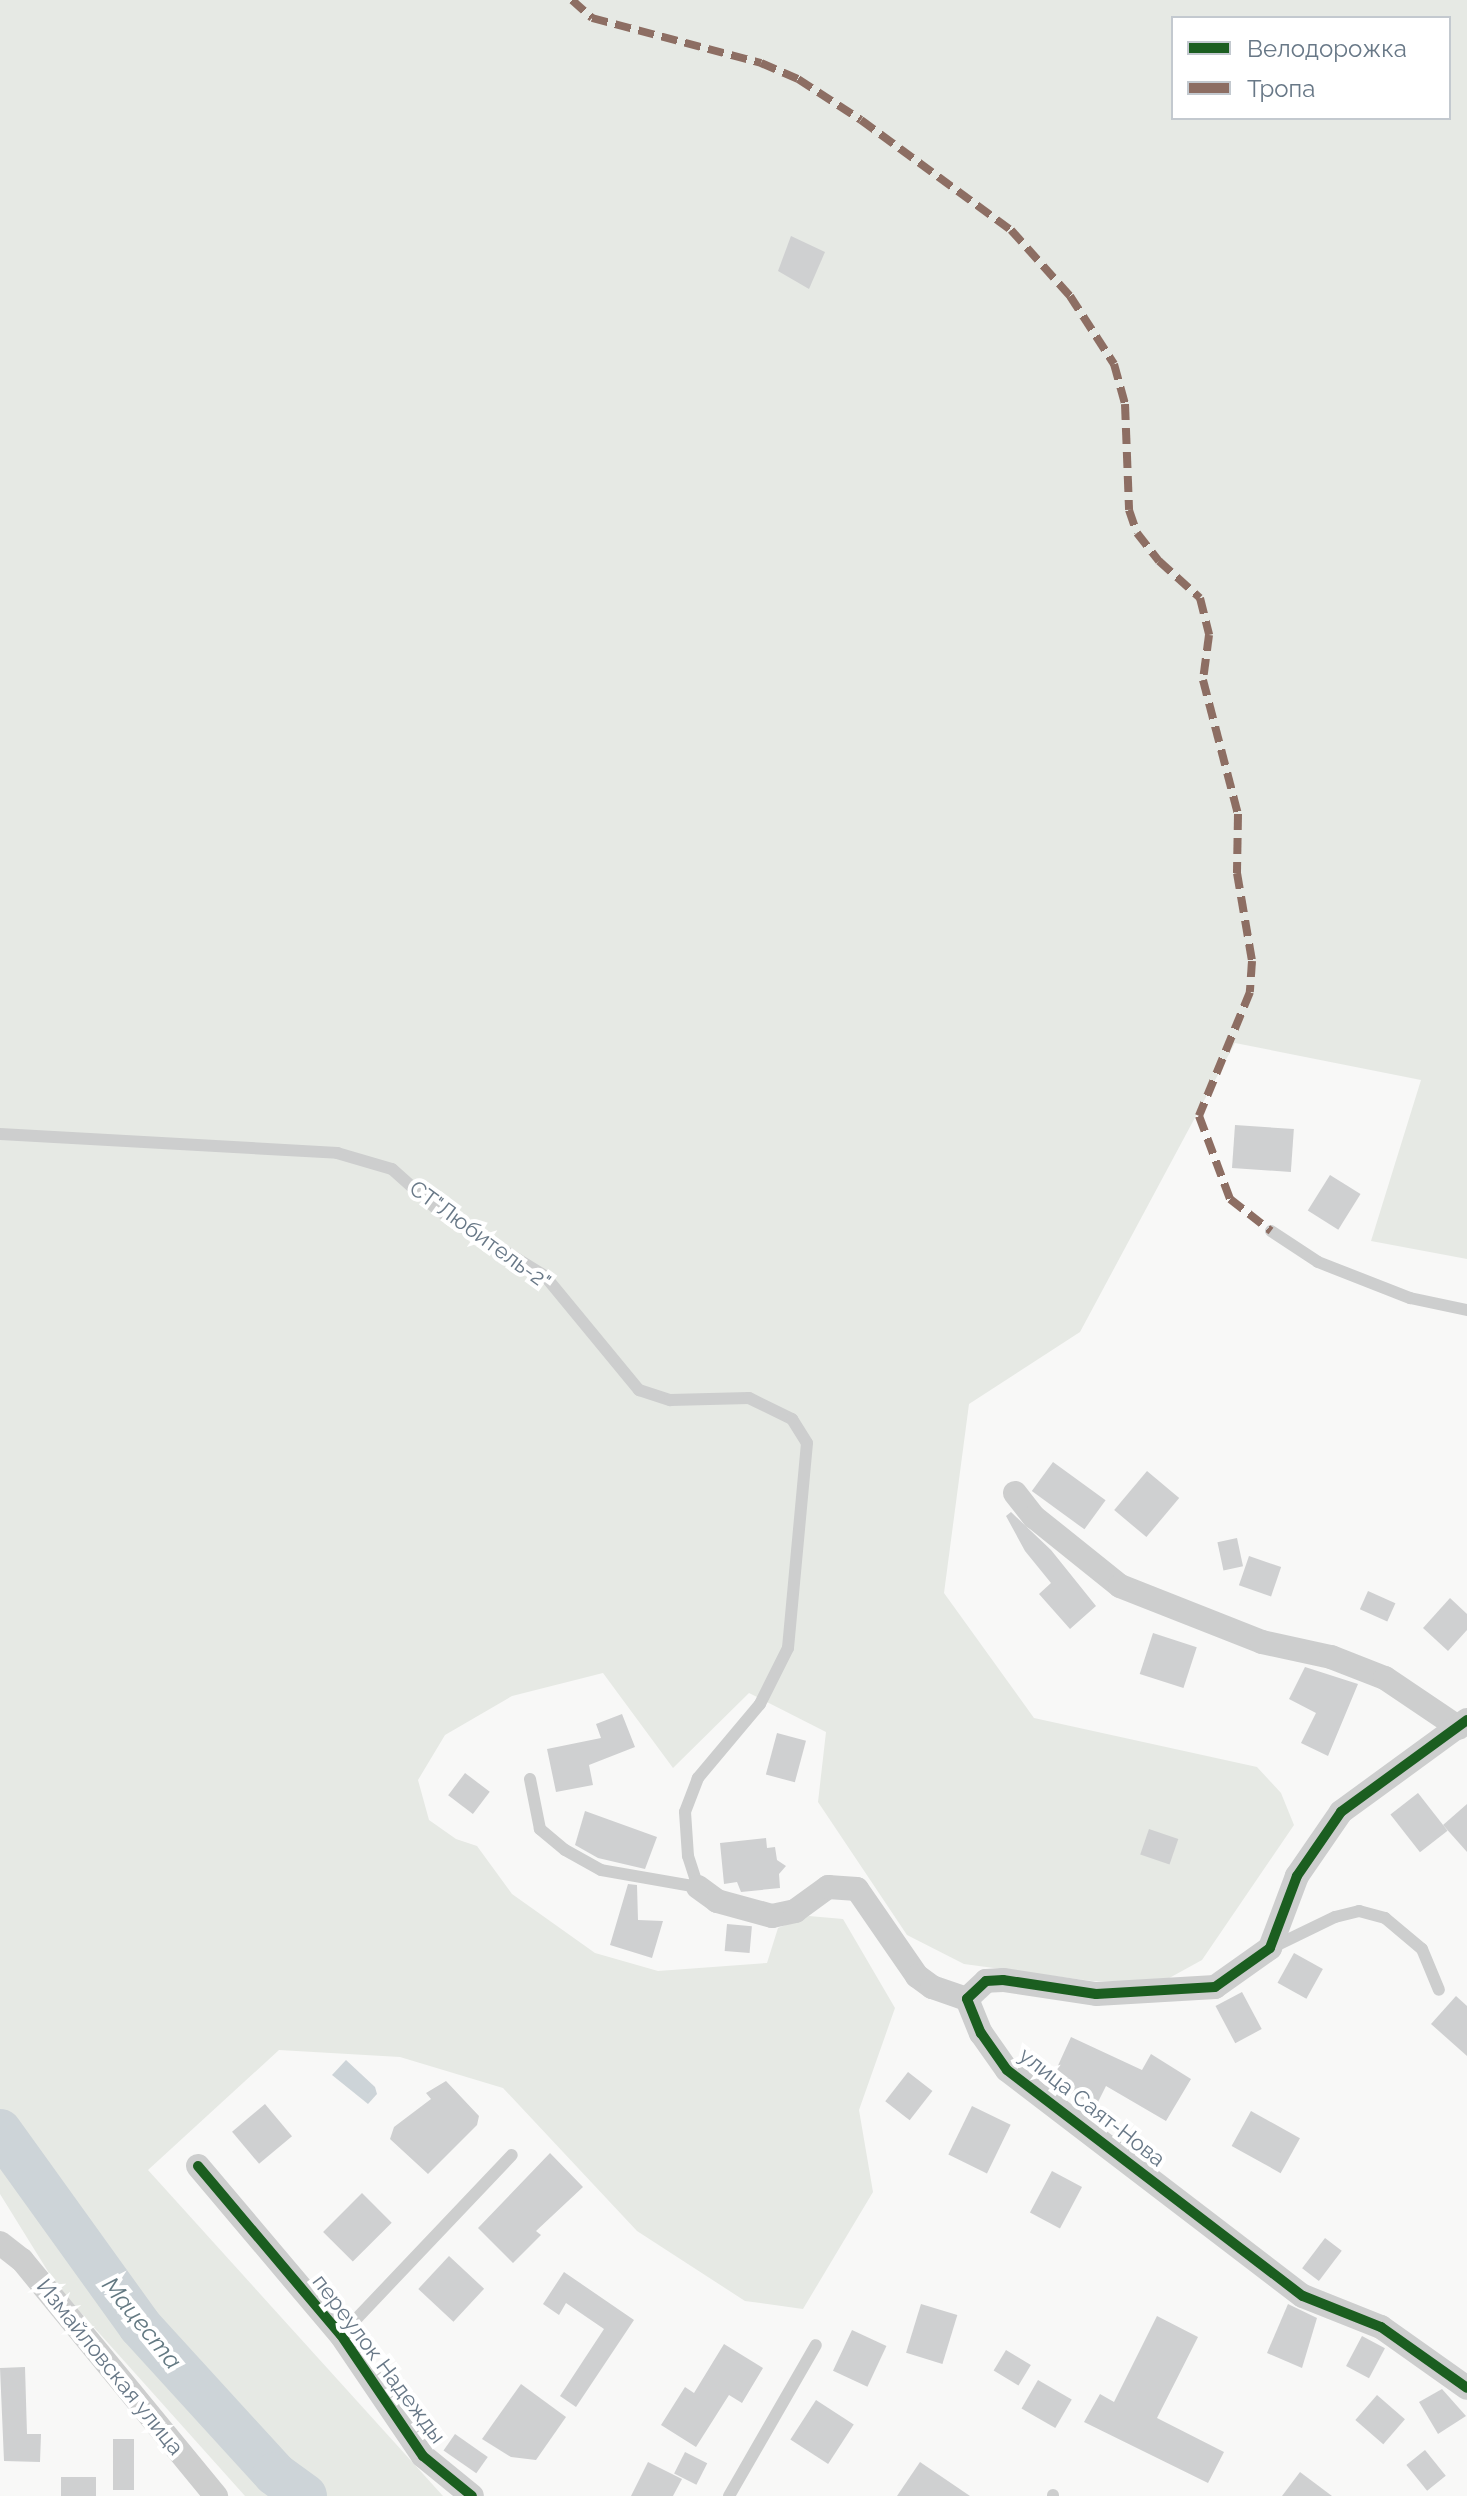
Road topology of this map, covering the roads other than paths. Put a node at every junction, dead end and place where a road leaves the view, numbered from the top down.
1 (0, 1134) edge
2 (1271, 1231) dead end
3 (1467, 1310) edge
4 (1015, 1493) dead end
5 (1463, 1724) edge
6 (530, 1779) dead end
7 (698, 1887) junction
8 (1270, 1948) junction
9 (1439, 1990) dead end
10 (967, 1999) junction
11 (512, 2155) dead end
12 (198, 2166) dead end
13 (0, 2243) edge
14 (341, 2335) junction
15 (816, 2345) dead end
16 (1467, 2388) edge
17 (216, 2496) edge
18 (472, 2496) edge
19 (729, 2496) edge

1 - 7 lane, СТ"Любитель-2"
2 - 3 lane
4 - 5 street
5 - 8 street
6 - 7 lane
7 - 10 street
8 - 9 lane
8 - 10 street
10 - 16 street, улица Саят-Нова
11 - 14 lane
12 - 14 street, переулок Надежды
13 - 17 street, Измайловская улица
14 - 18 street, переулок Надежды
15 - 19 lane

